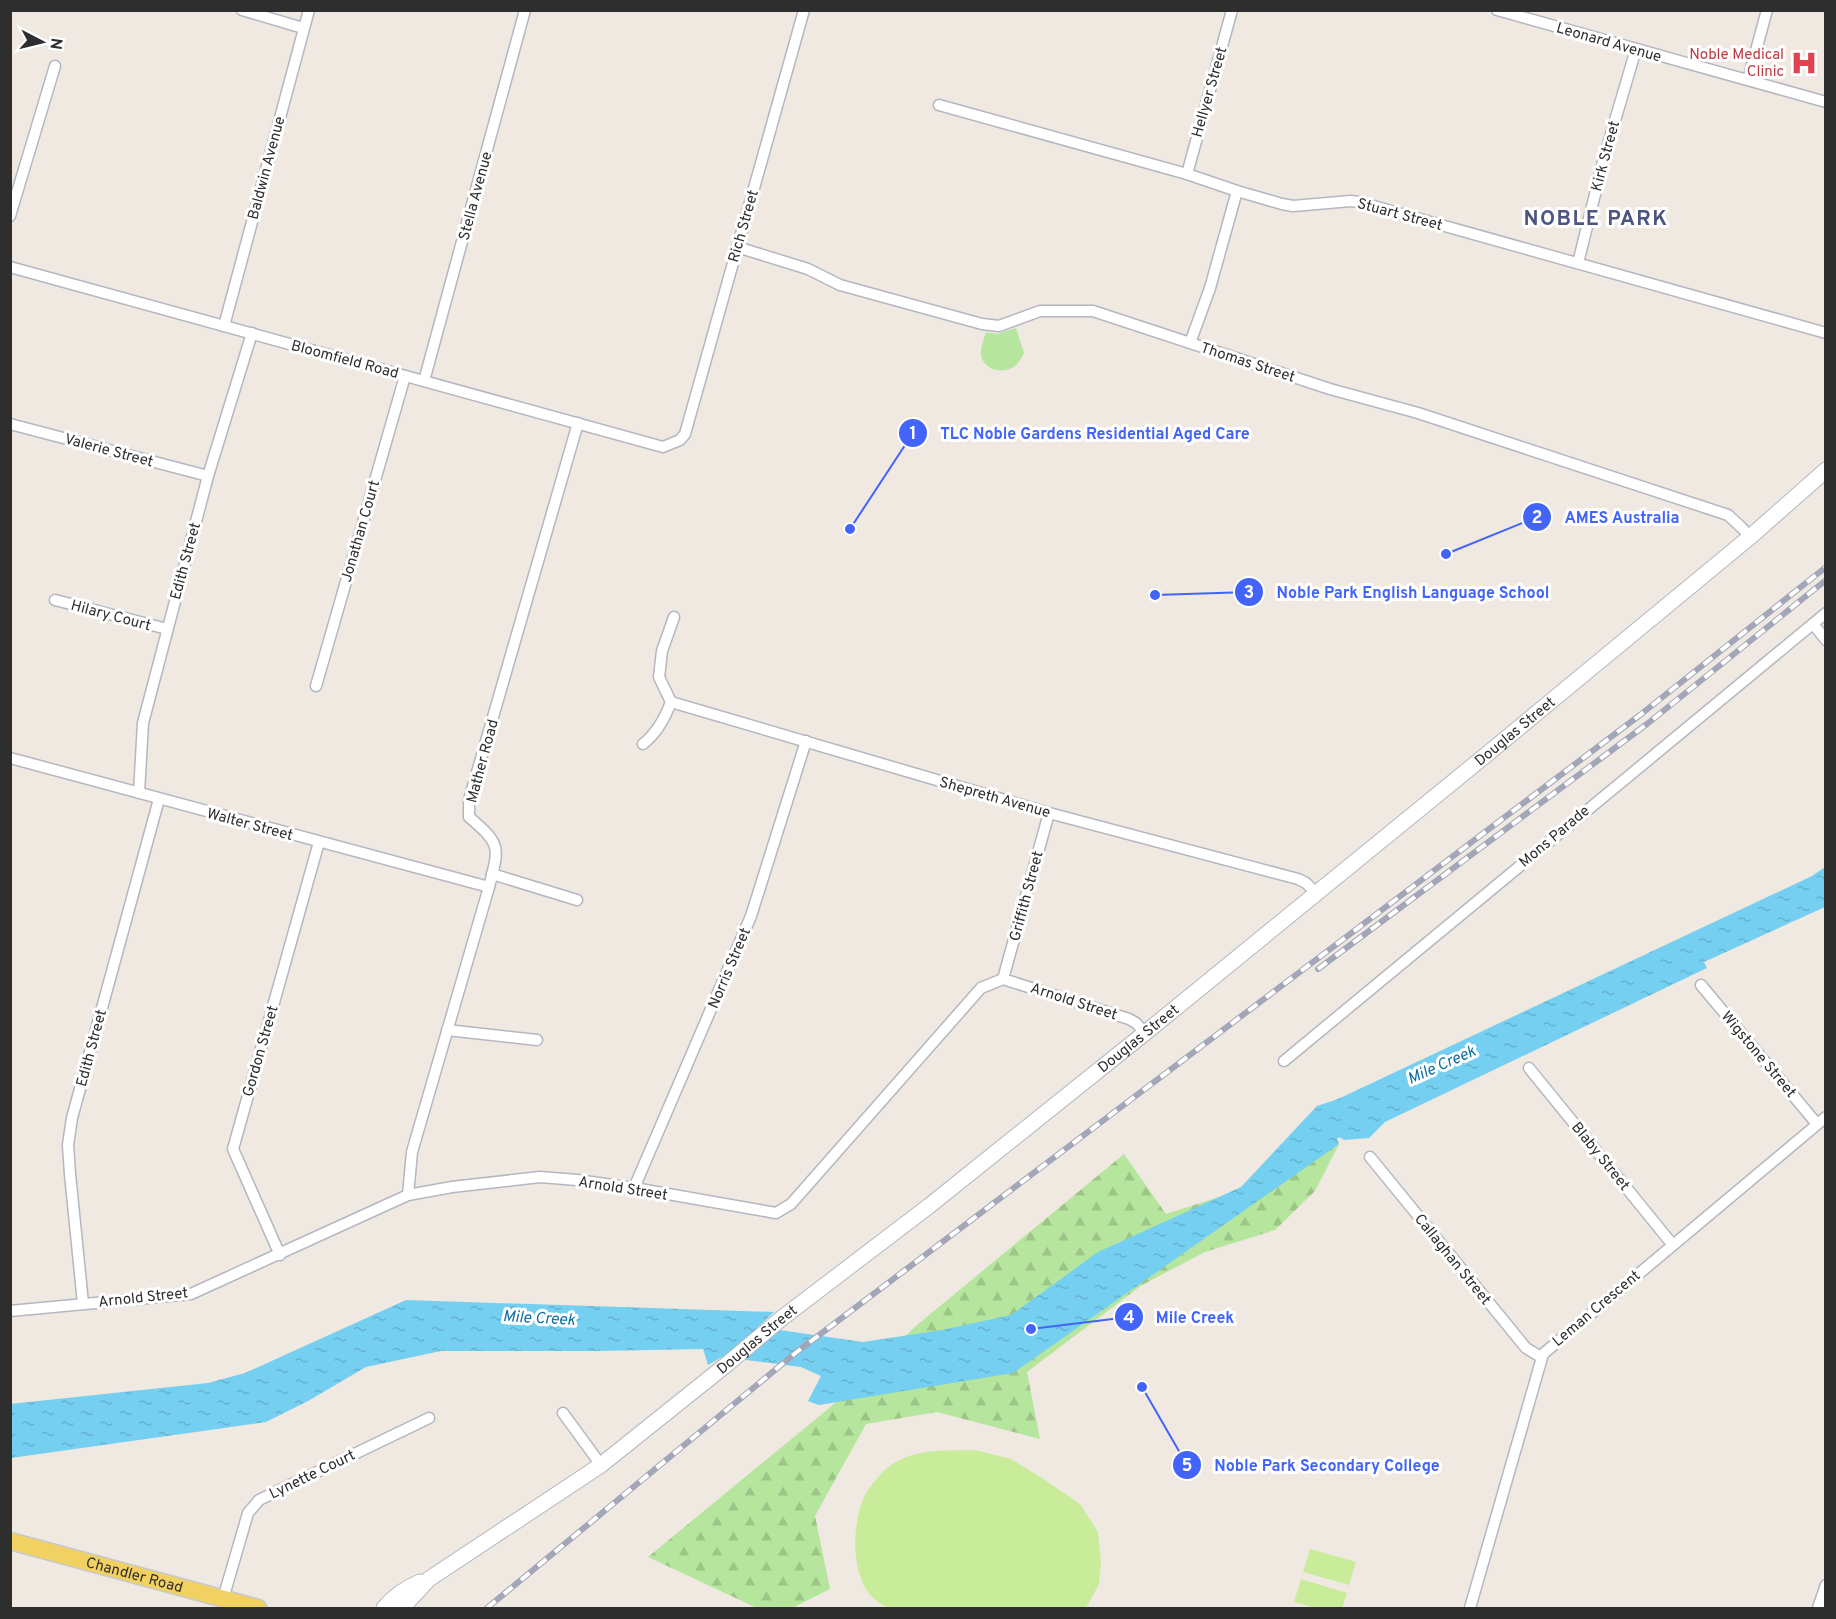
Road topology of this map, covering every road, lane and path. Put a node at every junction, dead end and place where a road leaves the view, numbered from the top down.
1 (242, 10) edge
2 (309, 10) edge
3 (525, 10) edge
4 (804, 10) edge
5 (1232, 10) edge
6 (1497, 10) edge
7 (1767, 10) edge
8 (303, 28) junction
9 (1636, 50) junction
10 (55, 66) dead end
11 (1748, 80) junction
12 (1826, 102) edge
13 (939, 105) dead end
14 (1187, 174) junction
15 (1237, 191) junction
16 (10, 216) edge
17 (737, 247) junction
18 (1578, 263) junction
19 (10, 267) edge
20 (224, 326) junction
21 (252, 333) junction
22 (1826, 333) edge
23 (1190, 343) junction
24 (405, 376) junction
25 (424, 381) junction
26 (578, 423) junction
27 (10, 424) edge
28 (680, 440) joint
29 (1826, 470) edge
30 (208, 476) junction
31 (1750, 537) junction
32 (56, 600) dead end
33 (1826, 613) edge
34 (674, 616) dead end
35 (1813, 624) junction
36 (167, 629) junction
37 (1826, 640) edge
38 (316, 686) dead end
39 (671, 702) junction
40 (806, 741) junction
41 (643, 744) dead end
42 (10, 758) edge
43 (139, 793) junction
44 (159, 799) junction
45 (1049, 813) junction
46 (319, 842) junction
47 (492, 874) junction
48 (489, 887) junction
49 (1317, 893) junction
50 (577, 900) dead end
51 (1003, 979) junction
52 (1701, 985) dead end
53 (447, 1030) junction
54 (1144, 1033) junction
55 (537, 1040) dead end
56 (1284, 1061) dead end
57 (1529, 1068) dead end
58 (1821, 1120) edge
59 (1370, 1157) dead end
60 (634, 1188) junction
61 (408, 1195) junction
62 (1672, 1244) junction
63 (280, 1255) junction
64 (83, 1303) junction
65 (10, 1311) edge
66 (1541, 1357) junction
67 (563, 1413) dead end
68 (429, 1418) dead end
69 (602, 1465) junction
70 (10, 1541) edge
71 (432, 1576) junction
72 (1826, 1585) edge
73 (223, 1599) junction
74 (400, 1602) edge
75 (258, 1608) edge
76 (376, 1608) edge
77 (384, 1608) edge
78 (415, 1608) edge
79 (1470, 1608) edge
80 (1818, 1608) edge

1 - 8 street
2 - 8 street, Baldwin Avenue
3 - 25 street, Stella Avenue
4 - 17 street, Rich Street
5 - 14 street, Hellyer Street
6 - 9 street, Leonard Avenue
7 - 11 street
8 - 20 street, Baldwin Avenue
9 - 11 street, Leonard Avenue
9 - 18 street, Kirk Street
10 - 16 street
11 - 12 street, Leonard Avenue
13 - 14 street, Stuart Street
14 - 15 street, Stuart Street
15 - 18 street, Stuart Street
15 - 23 street
17 - 23 street, Thomas Street
17 - 28 street, Rich Street
18 - 22 street, Stuart Street
19 - 20 street, Bloomfield Road
20 - 21 street, Bloomfield Road
21 - 24 street, Bloomfield Road
21 - 30 street, Edith Street
23 - 31 street, Thomas Street
24 - 25 street, Bloomfield Road
24 - 38 street, Jonathan Court
25 - 26 street, Bloomfield Road
26 - 28 street, Bloomfield Road
26 - 47 street, Mather Road
27 - 30 street, Valerie Street
29 - 31 main road, Douglas Street
30 - 36 street, Edith Street
31 - 49 main road, Douglas Street
32 - 36 street, Hilary Court
33 - 35 street, Mons Parade
34 - 39 street
35 - 37 street
35 - 56 street, Mons Parade
36 - 43 street, Edith Street
39 - 40 street, Shepreth Avenue
39 - 41 street
40 - 45 street, Shepreth Avenue
40 - 60 street, Norris Street
42 - 43 street, Walter Street
43 - 44 street, Walter Street
44 - 46 street, Walter Street
44 - 64 street, Edith Street
45 - 49 street, Shepreth Avenue
45 - 51 street, Griffith Street
46 - 48 street, Walter Street
46 - 63 street, Gordon Street
47 - 48 street, Mather Road
47 - 50 street
48 - 53 street, Mather Road
49 - 54 main road, Douglas Street
51 - 54 street, Arnold Street
51 - 60 street, Arnold Street
52 - 58 street, Wigstone Street
53 - 55 street
53 - 61 street, Mather Road
54 - 69 main road, Douglas Street
57 - 62 street, Blaby Street
58 - 62 street, Leman Crescent
59 - 66 street, Callaghan Street
60 - 61 street, Arnold Street
61 - 63 street, Arnold Street
62 - 66 street, Leman Crescent
63 - 64 street, Arnold Street
64 - 65 street, Arnold Street
66 - 79 street, Leman Crescent
67 - 69 street
68 - 73 street, Lynette Court
69 - 71 main road, Douglas Street
70 - 73 main road, Chandler Road
71 - 74 main road, Douglas Street
71 - 78 main road
72 - 80 street
73 - 75 main road, Chandler Road
74 - 76 main road
74 - 77 main road, Douglas Street

